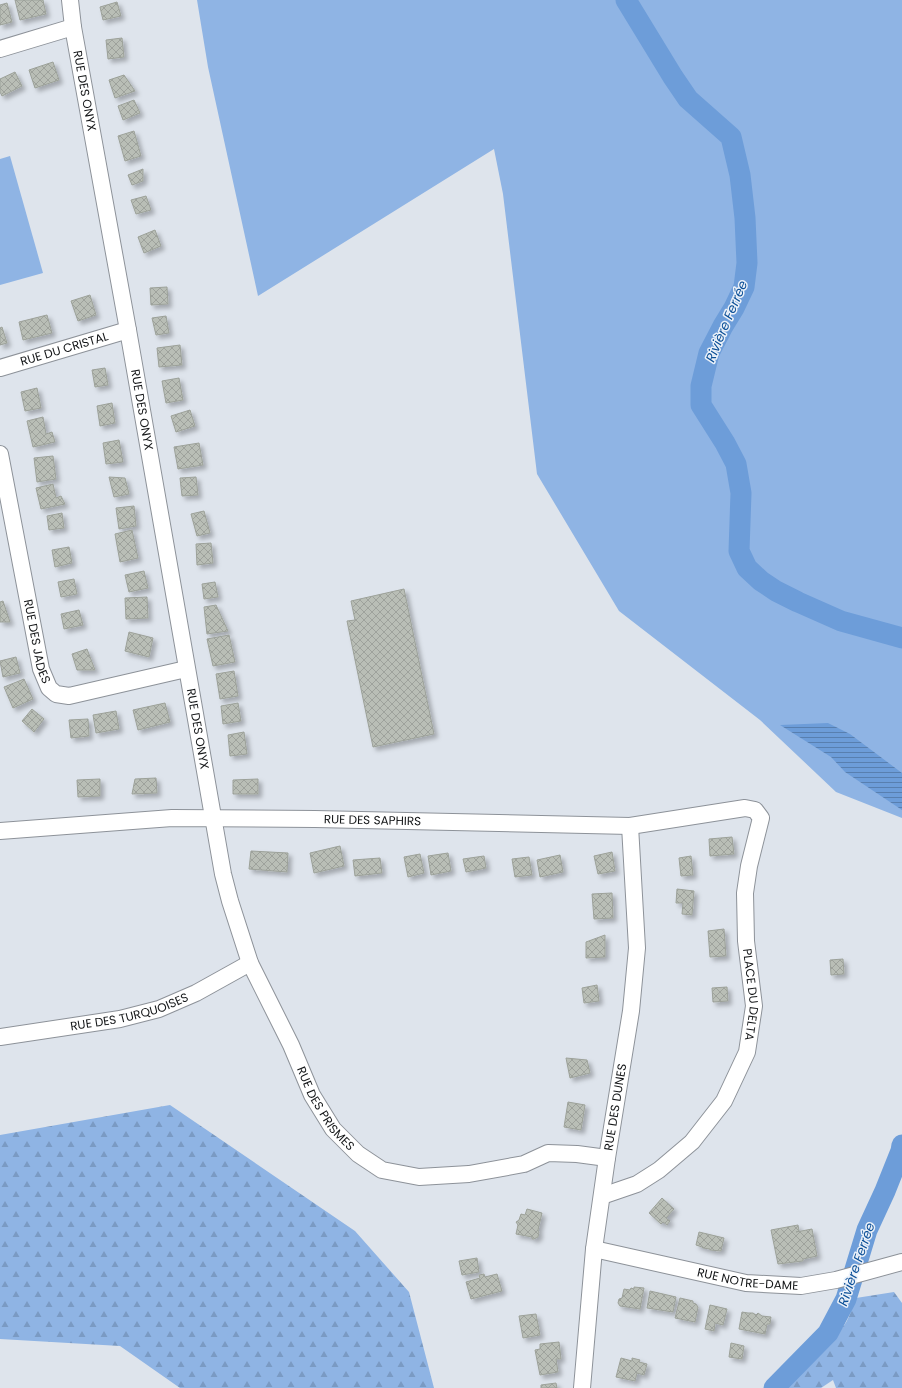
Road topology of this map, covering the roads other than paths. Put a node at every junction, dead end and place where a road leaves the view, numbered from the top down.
1 (70, 0) edge
2 (73, 26) junction
3 (0, 48) edge
4 (128, 330) junction
5 (0, 368) edge
6 (0, 454) edge
7 (186, 669) junction
8 (745, 808) joint
9 (213, 819) junction
10 (630, 826) junction
11 (0, 831) edge
12 (250, 963) junction
13 (0, 1037) edge
14 (607, 1158) junction
15 (602, 1196) junction
16 (594, 1249) junction
17 (902, 1262) edge
18 (582, 1388) edge

1 - 2 street, RUE DES ONYX
2 - 3 street
2 - 4 street, RUE DES ONYX
4 - 5 street, RUE DU CRISTAL
4 - 7 street, RUE DES ONYX
6 - 7 street, RUE DES JADES
7 - 9 street, RUE DES ONYX
8 - 10 street, RUE DES SAPHIRS
8 - 15 street, PLACE DU DELTA
9 - 10 street, RUE DES SAPHIRS
9 - 11 street, RUE DES SAPHIRS
9 - 12 street, RUE DES PRISMES
10 - 14 street, RUE DES DUNES
12 - 13 street, RUE DES TURQUOISES
12 - 14 street, RUE DES PRISMES
14 - 15 street, RUE DES DUNES
15 - 16 street, RUE DES DUNES
16 - 17 street, RUE NOTRE-DAME
16 - 18 street, RUE DES DUNES

